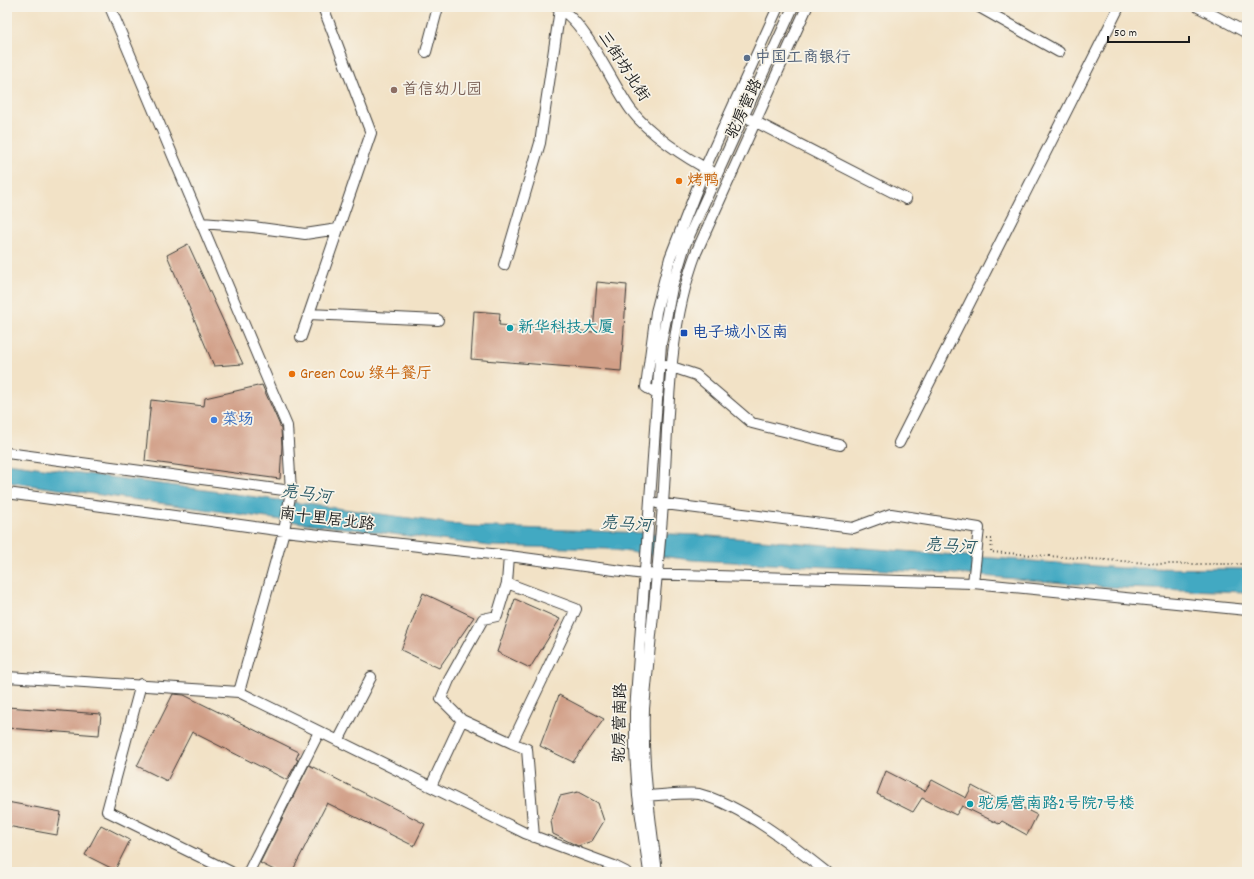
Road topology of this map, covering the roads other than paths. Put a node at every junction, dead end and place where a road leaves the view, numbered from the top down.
1 (110, 7) edge
2 (323, 7) edge
3 (438, 7) edge
4 (778, 7) edge
5 (793, 7) edge
6 (807, 7) edge
7 (979, 7) edge
8 (1119, 7) edge
9 (1198, 7) edge
10 (558, 8) edge
11 (1247, 33) edge
12 (426, 52) dead end
13 (1059, 52) dead end
14 (744, 116) junction
15 (756, 122) junction
16 (705, 168) junction
17 (717, 174) junction
18 (728, 180) junction
19 (906, 199) dead end
20 (201, 224) junction
21 (338, 229) junction
22 (504, 265) dead end
23 (309, 314) junction
24 (438, 320) dead end
25 (301, 336) dead end
26 (660, 363) junction
27 (672, 367) junction
28 (658, 395) junction
29 (899, 443) dead end
30 (840, 445) dead end
31 (7, 453) edge
32 (291, 491) junction
33 (7, 493) edge
34 (649, 502) junction
35 (663, 503) junction
36 (284, 531) junction
37 (509, 556) junction
38 (644, 574) junction
39 (657, 574) junction
40 (507, 582) junction
41 (973, 583) junction
42 (1247, 610) edge
43 (7, 677) edge
44 (371, 677) dead end
45 (141, 684) junction
46 (239, 692) junction
47 (462, 720) junction
48 (319, 732) junction
49 (338, 741) junction
50 (512, 743) junction
51 (431, 786) junction
52 (643, 796) junction
53 (529, 835) junction
54 (231, 872) edge
55 (251, 872) edge
56 (626, 872) edge
57 (648, 872) edge
58 (657, 872) edge
59 (826, 872) edge

1 - 20 street
2 - 21 street
3 - 12 street
4 - 16 street
5 - 14 street, 驼房营路
6 - 15 street, 驼房营路
7 - 13 street
8 - 29 street
9 - 11 street
10 - 16 street, 三街坊北街
10 - 22 street
14 - 15 street
14 - 17 street, 驼房营路
15 - 18 street, 驼房营路
15 - 19 street
16 - 17 street, 三街坊北街
16 - 28 street
17 - 18 street, 三街坊北街
17 - 26 street, 驼房营路
18 - 27 street, 驼房营路
20 - 21 street
20 - 32 street
21 - 23 street
23 - 24 street
23 - 25 street
26 - 27 street
26 - 28 street, 驼房营南路
27 - 30 street
27 - 35 street, 驼房营南路
28 - 34 street, 驼房营南路
31 - 32 street
32 - 36 street
33 - 36 street, 南十里居北路
34 - 35 street
34 - 38 street, 驼房营南路
35 - 39 street, 驼房营南路
35 - 41 street
36 - 37 street, 南十里居北路
36 - 46 street
37 - 38 street, 南十里居北路
37 - 40 street
38 - 39 street, 南十里居北路
38 - 52 street, 驼房营南路
39 - 41 street, 南十里居北路
39 - 52 street, 驼房营南路
40 - 47 street
40 - 50 street
41 - 42 street, 南十里居北路
43 - 45 street
44 - 49 street
45 - 46 street
45 - 54 street
46 - 48 street
47 - 50 street
47 - 51 street
48 - 49 street
48 - 55 street
49 - 51 street
50 - 53 street
51 - 53 street
52 - 57 street, 驼房营南路
52 - 58 street, 驼房营南路
52 - 59 street
53 - 56 street

